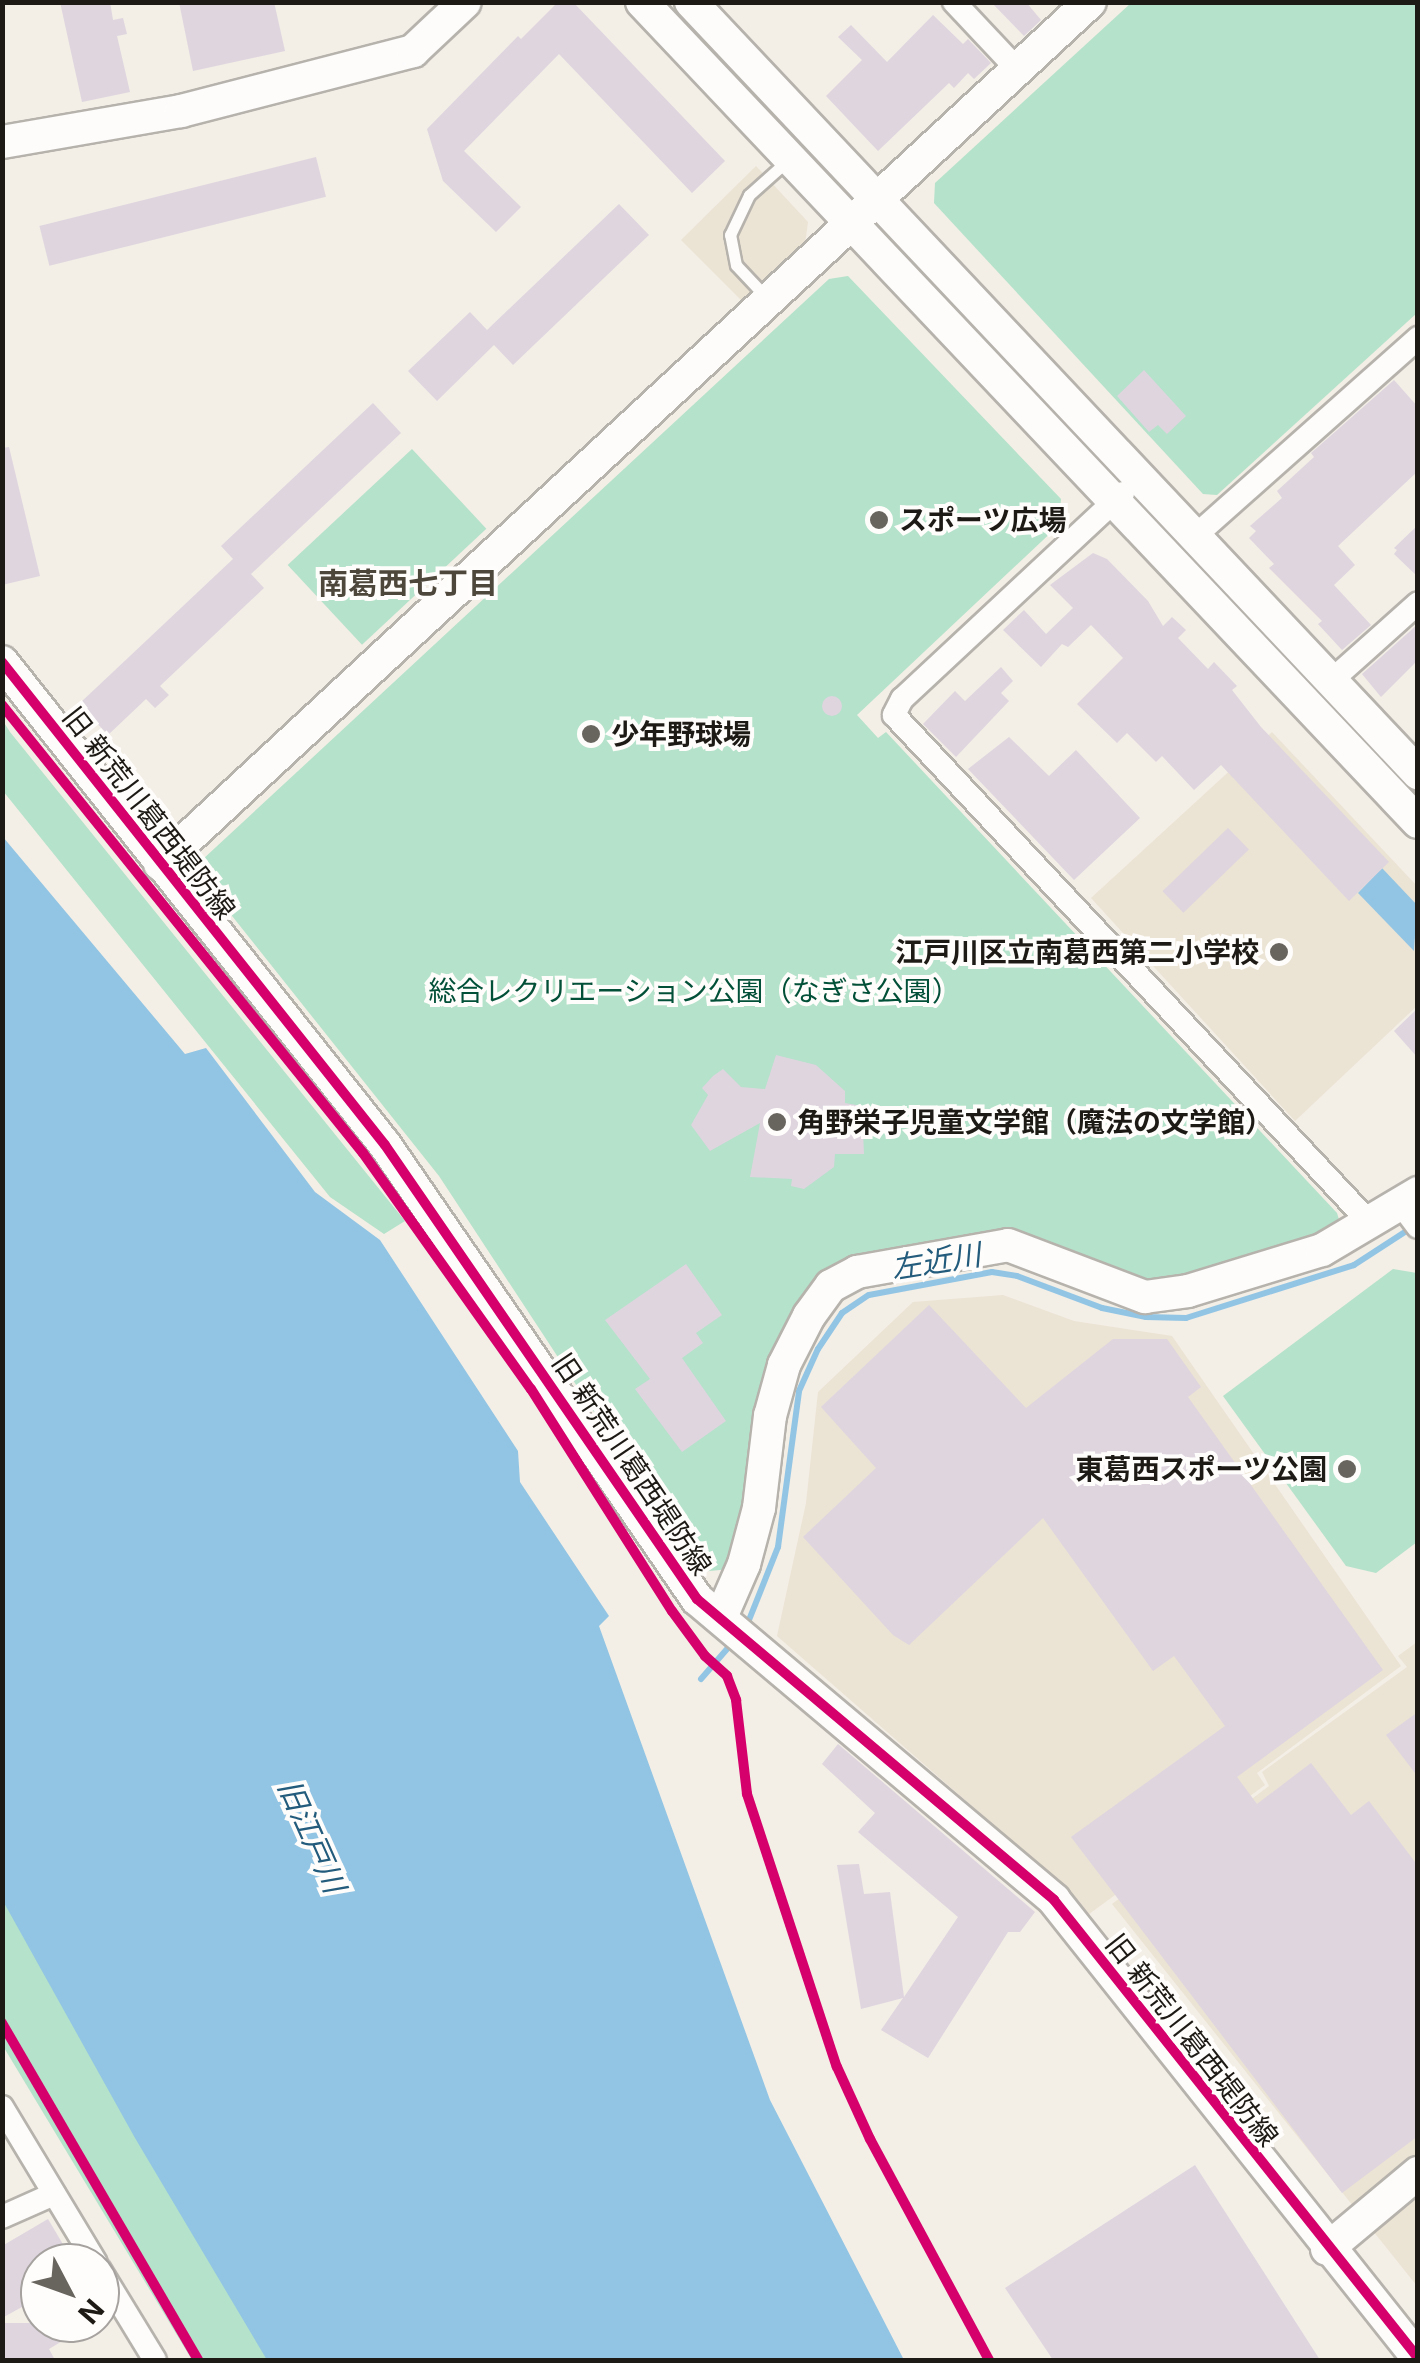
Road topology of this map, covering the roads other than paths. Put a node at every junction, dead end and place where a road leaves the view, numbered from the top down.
1 (465, 2) edge
2 (642, 2) edge
3 (691, 2) edge
4 (954, 2) edge
5 (1090, 2) edge
6 (1017, 69) junction
7 (2, 142) edge
8 (788, 160) junction
9 (877, 202) junction
10 (851, 226) junction
11 (770, 301) junction
12 (1418, 338) edge
13 (1139, 478) junction
14 (1114, 502) junction
15 (1194, 537) junction
16 (1418, 603) edge
17 (2, 662) edge
18 (1332, 680) junction
19 (1418, 773) edge
20 (1418, 822) edge
21 (160, 864) junction
22 (1412, 1208) edge
23 (1370, 1224) junction
24 (721, 1617) junction
25 (2, 2108) edge
26 (1418, 2172) edge
27 (54, 2194) junction
28 (2, 2218) edge
29 (84, 2243) edge
30 (1327, 2249) junction
31 (120, 2306) edge
32 (1418, 2358) edge
33 (150, 2359) edge

1 - 7 street
2 - 8 street
3 - 9 street
4 - 6 street
5 - 6 street
6 - 9 street
8 - 10 street
8 - 11 lane
9 - 10 street
9 - 13 street
10 - 11 street
10 - 14 street
11 - 21 street
12 - 15 street
13 - 14 street
13 - 15 street
14 - 20 street
14 - 23 street
15 - 18 street
16 - 18 street
17 - 21 street, 旧 新荒川葛西堤防線
18 - 19 street
21 - 24 street, 旧 新荒川葛西堤防線
22 - 23 street
23 - 24 street
24 - 30 street, 旧 新荒川葛西堤防線
25 - 27 street
26 - 30 street
27 - 28 street
27 - 29 street
30 - 32 street, 旧 新荒川葛西堤防線
31 - 33 street

